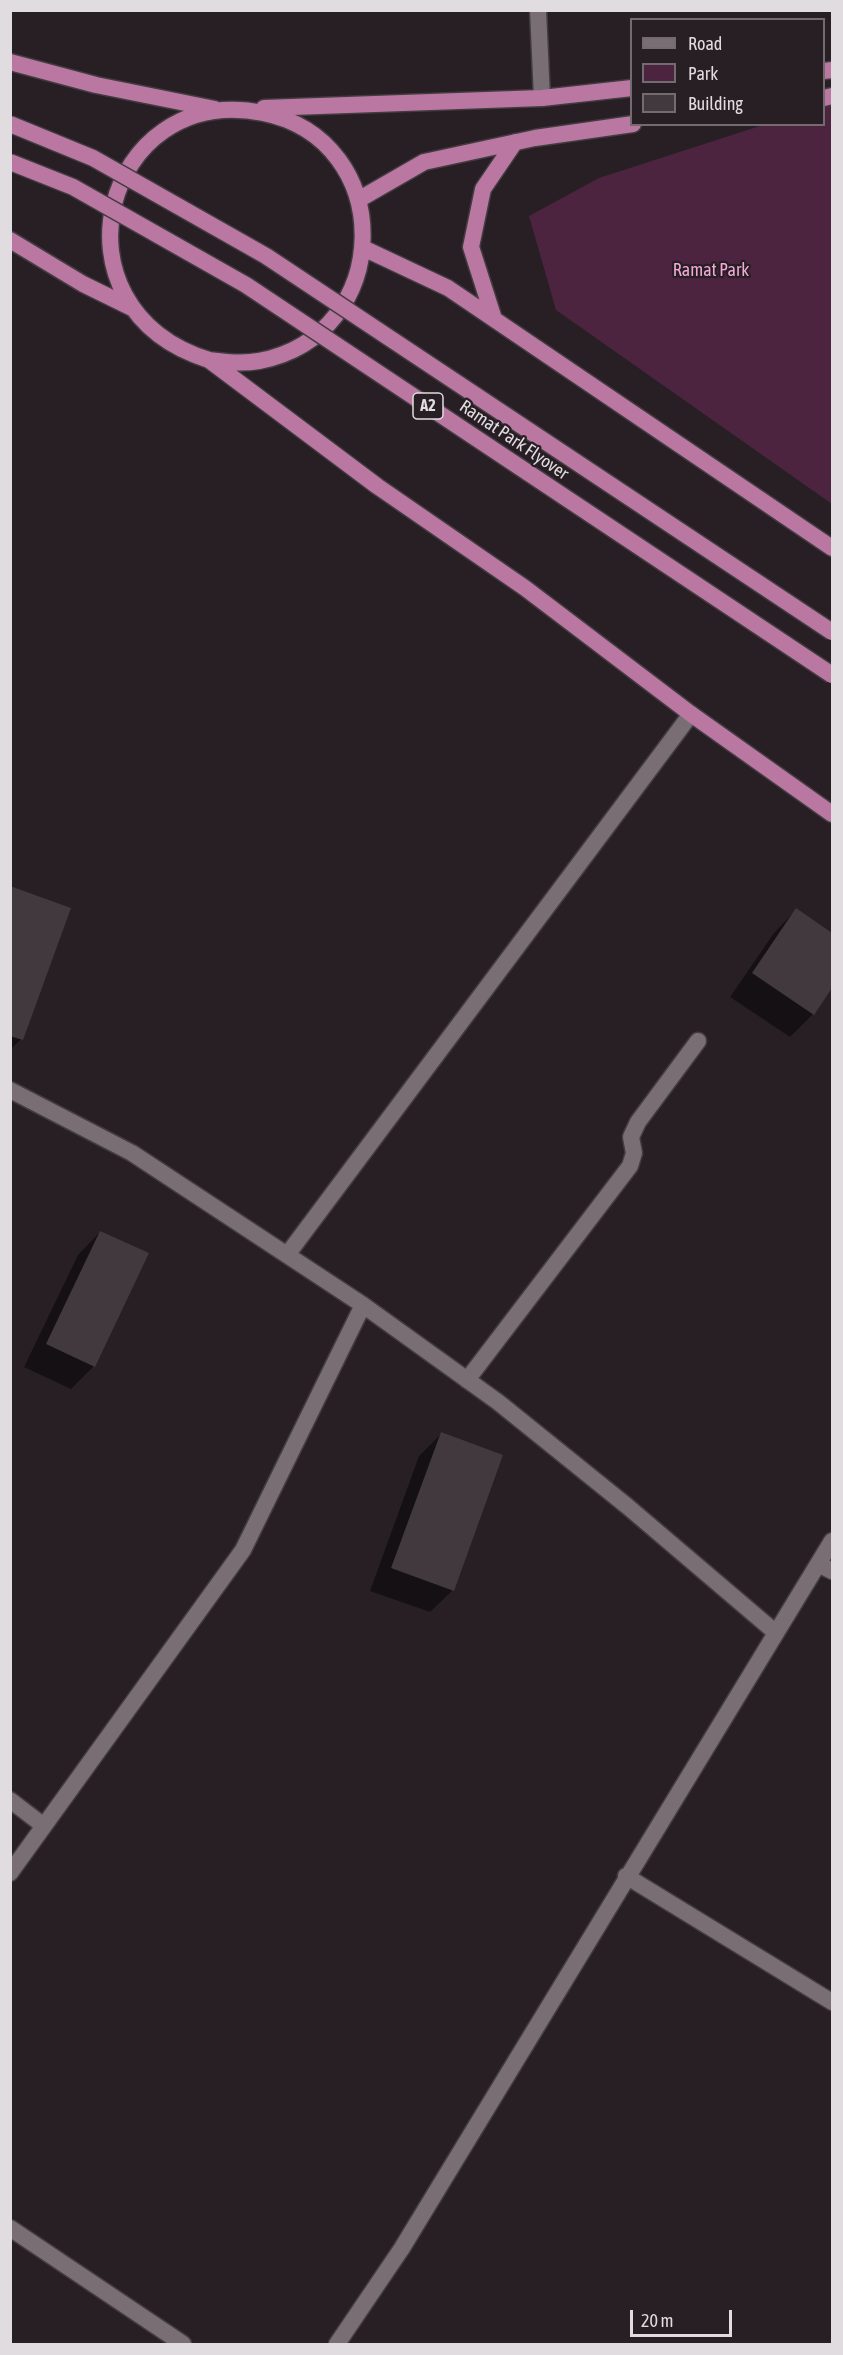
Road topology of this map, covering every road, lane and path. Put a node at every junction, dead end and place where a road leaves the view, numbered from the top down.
1 (538, 10) edge
2 (10, 62) edge
3 (630, 88) edge
4 (542, 98) junction
5 (221, 110) junction
6 (10, 124) edge
7 (630, 124) edge
8 (515, 142) junction
9 (10, 162) edge
10 (358, 200) junction
11 (10, 240) edge
12 (363, 248) junction
13 (132, 308) junction
14 (494, 319) junction
15 (209, 360) junction
16 (832, 548) edge
17 (832, 632) edge
18 (832, 675) edge
19 (691, 714) junction
20 (832, 813) edge
21 (698, 1041) dead end
22 (10, 1090) edge
23 (286, 1255) junction
24 (363, 1305) junction
25 (467, 1380) junction
26 (832, 1541) edge
27 (825, 1568) edge
28 (776, 1632) junction
29 (10, 1800) edge
30 (44, 1826) junction
31 (10, 1873) edge
32 (626, 1876) junction
33 (832, 2002) edge
34 (10, 2229) edge
35 (183, 2344) edge
36 (337, 2344) edge

1 - 4 street
2 - 5 highway
3 - 4 highway
4 - 5 highway
5 - 10 highway
5 - 13 highway
6 - 17 highway, Ramat Park Flyover / A2, bridge
7 - 8 highway
8 - 10 highway
8 - 14 highway
9 - 18 highway, Ramat Park Flyover / A2, bridge
10 - 12 highway
11 - 13 highway
12 - 14 highway
12 - 15 highway
13 - 15 highway
14 - 16 highway
15 - 19 highway
19 - 20 highway
19 - 23 street
21 - 25 street
22 - 23 street
23 - 24 street
24 - 25 street
24 - 30 street
25 - 28 street
26 - 27 street
27 - 28 street
28 - 32 street
29 - 30 street
30 - 31 street
32 - 33 street
32 - 36 street
34 - 35 street

